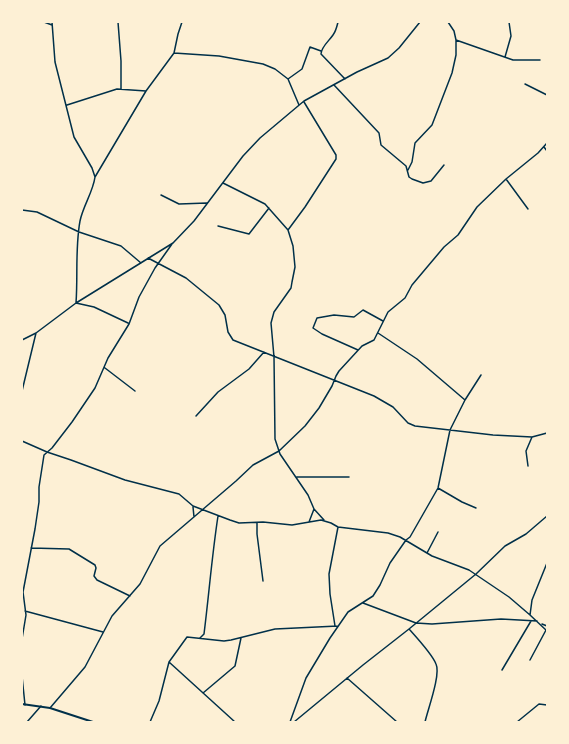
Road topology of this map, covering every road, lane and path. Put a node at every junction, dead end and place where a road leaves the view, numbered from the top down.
1 (44, 22) edge
2 (52, 22) edge
3 (118, 22) edge
4 (182, 22) edge
5 (338, 22) edge
6 (420, 22) edge
7 (448, 22) edge
8 (509, 22) edge
9 (52, 25) junction
10 (456, 40) junction
11 (321, 51) junction
12 (174, 53) junction
13 (504, 57) junction
14 (540, 60) dead end
15 (288, 79) junction
16 (345, 79) junction
17 (525, 84) dead end
18 (334, 85) junction
19 (120, 89) junction
20 (146, 91) junction
21 (547, 95) edge
22 (304, 101) junction
23 (66, 105) junction
24 (299, 106) junction
25 (547, 143) edge
26 (544, 147) junction
27 (547, 151) edge
28 (444, 165) dead end
29 (408, 171) junction
30 (95, 177) junction
31 (506, 179) junction
32 (223, 183) junction
33 (160, 195) dead end
34 (207, 203) junction
35 (269, 208) junction
36 (528, 209) dead end
37 (22, 210) edge
38 (218, 226) dead end
39 (288, 230) junction
40 (79, 232) junction
41 (173, 243) junction
42 (148, 258) junction
43 (140, 263) junction
44 (158, 264) junction
45 (76, 303) junction
46 (384, 321) junction
47 (129, 324) junction
48 (378, 332) junction
49 (36, 333) junction
50 (22, 340) edge
51 (358, 350) junction
52 (264, 352) junction
53 (274, 357) junction
54 (104, 368) junction
55 (481, 376) dead end
56 (334, 380) junction
57 (22, 391) edge
58 (135, 391) dead end
59 (464, 400) junction
60 (196, 416) dead end
61 (450, 430) junction
62 (547, 433) edge
63 (532, 437) junction
64 (22, 441) edge
65 (279, 451) junction
66 (47, 452) junction
67 (528, 466) dead end
68 (296, 477) junction
69 (349, 478) dead end
70 (438, 488) junction
71 (193, 506) junction
72 (476, 508) dead end
73 (202, 509) junction
74 (314, 509) junction
75 (218, 516) junction
76 (547, 516) edge
77 (194, 517) junction
78 (324, 520) junction
79 (257, 522) junction
80 (308, 522) junction
81 (338, 527) junction
82 (438, 532) dead end
83 (406, 540) junction
84 (31, 548) junction
85 (428, 553) junction
86 (547, 563) edge
87 (476, 574) junction
88 (262, 581) dead end
89 (23, 592) edge
90 (130, 596) junction
91 (363, 603) junction
92 (25, 611) junction
93 (530, 615) junction
94 (531, 620) junction
95 (537, 621) junction
96 (416, 623) junction
97 (540, 624) junction
98 (335, 626) junction
99 (338, 626) junction
100 (547, 626) edge
101 (409, 629) junction
102 (546, 630) edge
103 (103, 632) junction
104 (204, 634) junction
105 (200, 638) junction
106 (241, 638) junction
107 (22, 639) edge
108 (208, 639) junction
109 (530, 660) dead end
110 (169, 662) junction
111 (502, 670) dead end
112 (22, 676) edge
113 (347, 678) junction
114 (203, 693) junction
115 (23, 705) edge
116 (547, 705) edge
117 (40, 706) junction
118 (50, 708) junction
119 (27, 722) edge
120 (93, 722) edge
121 (150, 722) edge
122 (235, 722) edge
123 (290, 722) edge
124 (294, 722) edge
125 (397, 722) edge
126 (425, 722) edge
127 (517, 722) edge

1 - 9 street
2 - 9 street
3 - 19 street
4 - 12 street
5 - 11 street
6 - 16 street
7 - 10 street
8 - 13 street
9 - 23 street
10 - 13 street
10 - 29 street
11 - 15 street
11 - 16 street
12 - 15 street
12 - 20 street
13 - 14 street
15 - 24 street
16 - 18 street
17 - 21 street
18 - 22 street
18 - 29 street
19 - 20 street
19 - 23 street
20 - 30 street
22 - 24 street
22 - 39 street
23 - 30 street
24 - 32 street
25 - 26 street
26 - 27 street
26 - 31 street
28 - 29 street
30 - 40 street
31 - 36 street
31 - 46 street
32 - 34 street
32 - 35 street
33 - 34 street
34 - 41 street
35 - 38 street
35 - 39 street
37 - 40 street
39 - 53 street
40 - 43 street
40 - 45 street
41 - 42 street
41 - 44 street
42 - 43 street
42 - 44 street
43 - 45 street
44 - 47 street
44 - 52 street
45 - 47 street
45 - 49 street
46 - 48 street
46 - 51 street
47 - 54 street
48 - 51 street
48 - 59 street
49 - 50 street
49 - 57 street
51 - 56 street
52 - 53 street
52 - 60 street
53 - 56 street
53 - 65 street
54 - 58 street
54 - 66 street
55 - 59 street
56 - 61 street
56 - 65 street
59 - 61 street
61 - 63 street
61 - 70 street
62 - 63 street
63 - 67 street
64 - 66 street
65 - 68 street
65 - 73 street
66 - 71 street
66 - 84 street
68 - 69 street
68 - 74 street
70 - 72 street
70 - 83 street
71 - 73 street
71 - 77 street
73 - 75 street
73 - 77 street
74 - 78 street
74 - 80 street
75 - 79 street
75 - 104 street
76 - 87 street
77 - 90 street
78 - 80 street
78 - 81 street
79 - 80 street
79 - 88 street
81 - 83 street
81 - 98 street
82 - 85 street
83 - 85 street
83 - 91 street
84 - 89 street
84 - 90 street
85 - 87 street
86 - 93 street
87 - 93 street
87 - 96 street
89 - 92 street
90 - 103 street
91 - 96 street
91 - 99 street
92 - 103 street
92 - 107 street
93 - 95 street
94 - 95 street
94 - 96 street
94 - 111 street
95 - 97 street
96 - 101 street
97 - 100 street
97 - 102 street
98 - 99 street
98 - 106 street
99 - 123 street
101 - 113 street
101 - 126 street
102 - 109 street
103 - 118 street
104 - 105 street
104 - 108 street
105 - 108 street
105 - 110 street
106 - 108 street
106 - 114 street
110 - 114 street
110 - 121 street
112 - 115 street
113 - 124 street
113 - 125 street
114 - 122 street
115 - 117 street
116 - 127 street
117 - 118 street
117 - 119 street
118 - 120 street

